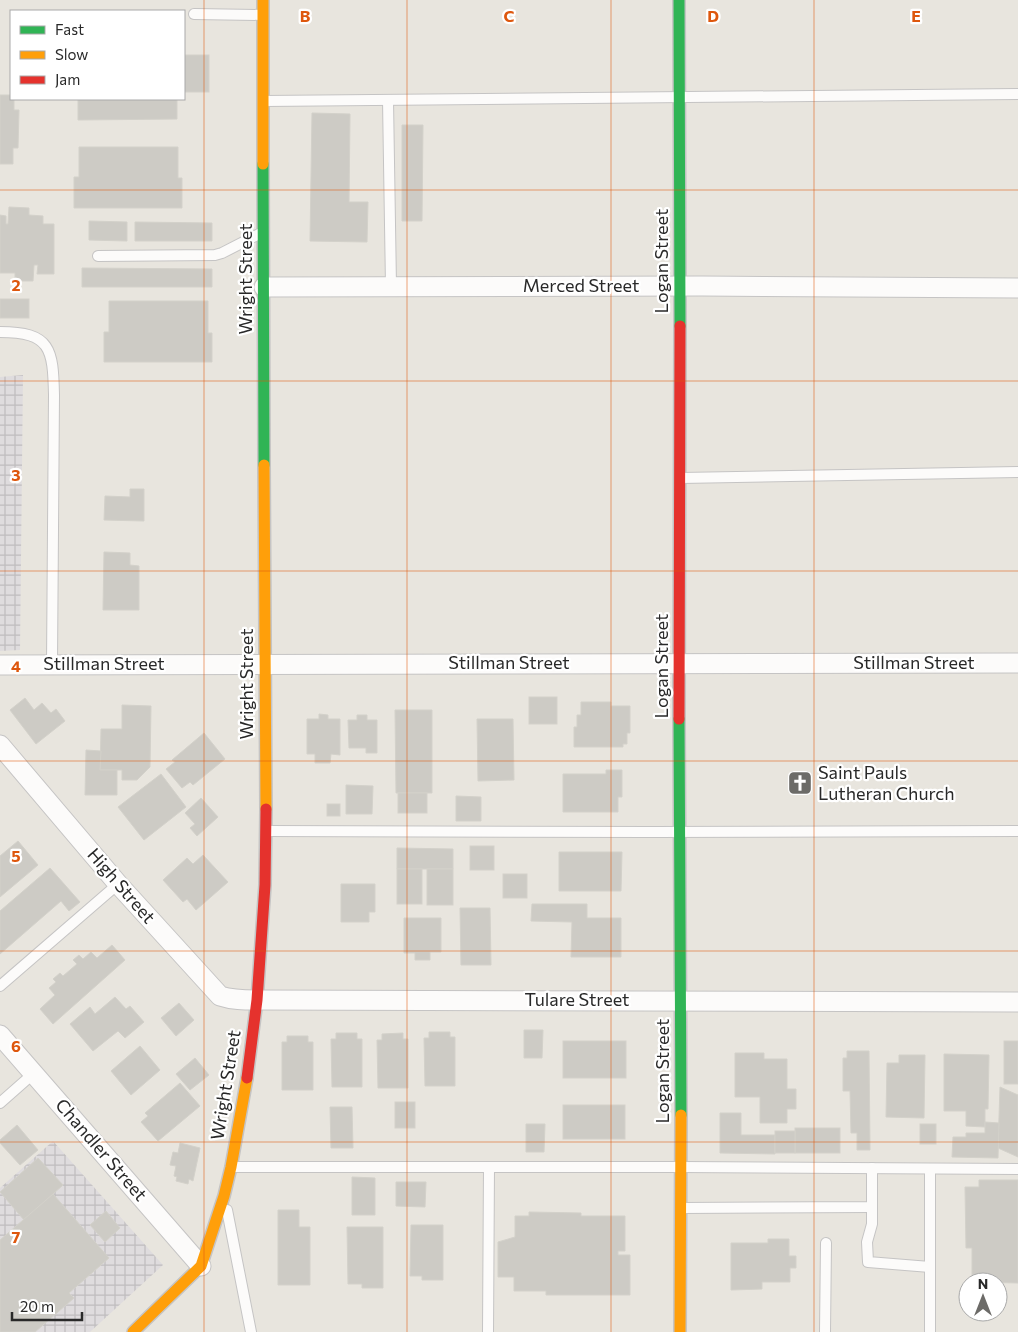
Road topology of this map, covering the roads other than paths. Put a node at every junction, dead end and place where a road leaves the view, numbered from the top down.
1 (263, 0) edge
2 (679, 0) edge
3 (194, 14) dead end
4 (263, 14) junction
5 (1018, 94) edge
6 (679, 97) junction
7 (388, 100) junction
8 (263, 101) junction
9 (264, 231) junction
10 (98, 256) dead end
11 (391, 286) junction
12 (680, 286) junction
13 (264, 287) junction
14 (1018, 288) edge
15 (0, 332) edge
16 (1018, 472) edge
17 (680, 478) junction
18 (679, 663) junction
19 (1018, 663) edge
20 (52, 664) junction
21 (264, 664) junction
22 (0, 665) edge
23 (0, 745) edge
24 (266, 831) junction
25 (679, 831) junction
26 (1018, 831) edge
27 (118, 884) junction
28 (0, 986) edge
29 (256, 1000) junction
30 (680, 1000) junction
31 (1018, 1002) edge
32 (0, 1035) edge
33 (34, 1074) junction
34 (0, 1103) edge
35 (231, 1167) junction
36 (489, 1167) junction
37 (681, 1167) junction
38 (872, 1168) junction
39 (930, 1168) junction
40 (1018, 1169) edge
41 (224, 1196) junction
42 (872, 1207) junction
43 (681, 1208) junction
44 (826, 1243) dead end
45 (201, 1266) junction
46 (930, 1267) junction
47 (132, 1332) edge
48 (251, 1332) edge
49 (488, 1332) edge
50 (680, 1332) edge
51 (825, 1332) edge
52 (930, 1332) edge

1 - 4 street, Wright Street
2 - 6 street, Logan Street
3 - 4 lane
4 - 8 street, Wright Street
5 - 6 lane
6 - 7 lane
6 - 12 street, Logan Street
7 - 8 lane
7 - 11 lane
8 - 9 street, Wright Street
9 - 10 lane
9 - 13 street, Wright Street
11 - 12 street, Merced Street
11 - 13 street, Merced Street
12 - 14 street, Merced Street
12 - 17 street, Logan Street
13 - 21 street, Wright Street
15 - 20 lane
16 - 17 lane
17 - 18 street, Logan Street
18 - 19 street, Stillman Street
18 - 21 street, Stillman Street
18 - 25 street, Logan Street
20 - 21 street, Stillman Street
20 - 22 street, Stillman Street
21 - 24 street, Wright Street
23 - 27 street, High Street
24 - 25 lane
24 - 29 street, Wright Street
25 - 26 lane
25 - 30 street, Logan Street
27 - 28 lane
27 - 29 street, High Street
29 - 30 street, Tulare Street
29 - 35 street, Wright Street
30 - 31 street, Tulare Street
30 - 37 street, Logan Street
32 - 33 street, Chandler Street
33 - 34 lane
33 - 45 street, Chandler Street
35 - 36 lane
35 - 41 street, Wright Street
36 - 37 lane
36 - 49 lane
37 - 38 lane
37 - 43 street, Logan Street
38 - 39 lane
38 - 42 lane
39 - 40 lane
39 - 46 lane
41 - 45 street, Wright Street
41 - 48 lane
42 - 43 lane
42 - 46 lane
43 - 50 street, Logan Street
44 - 51 lane
45 - 47 street, Wright Street
46 - 52 lane

